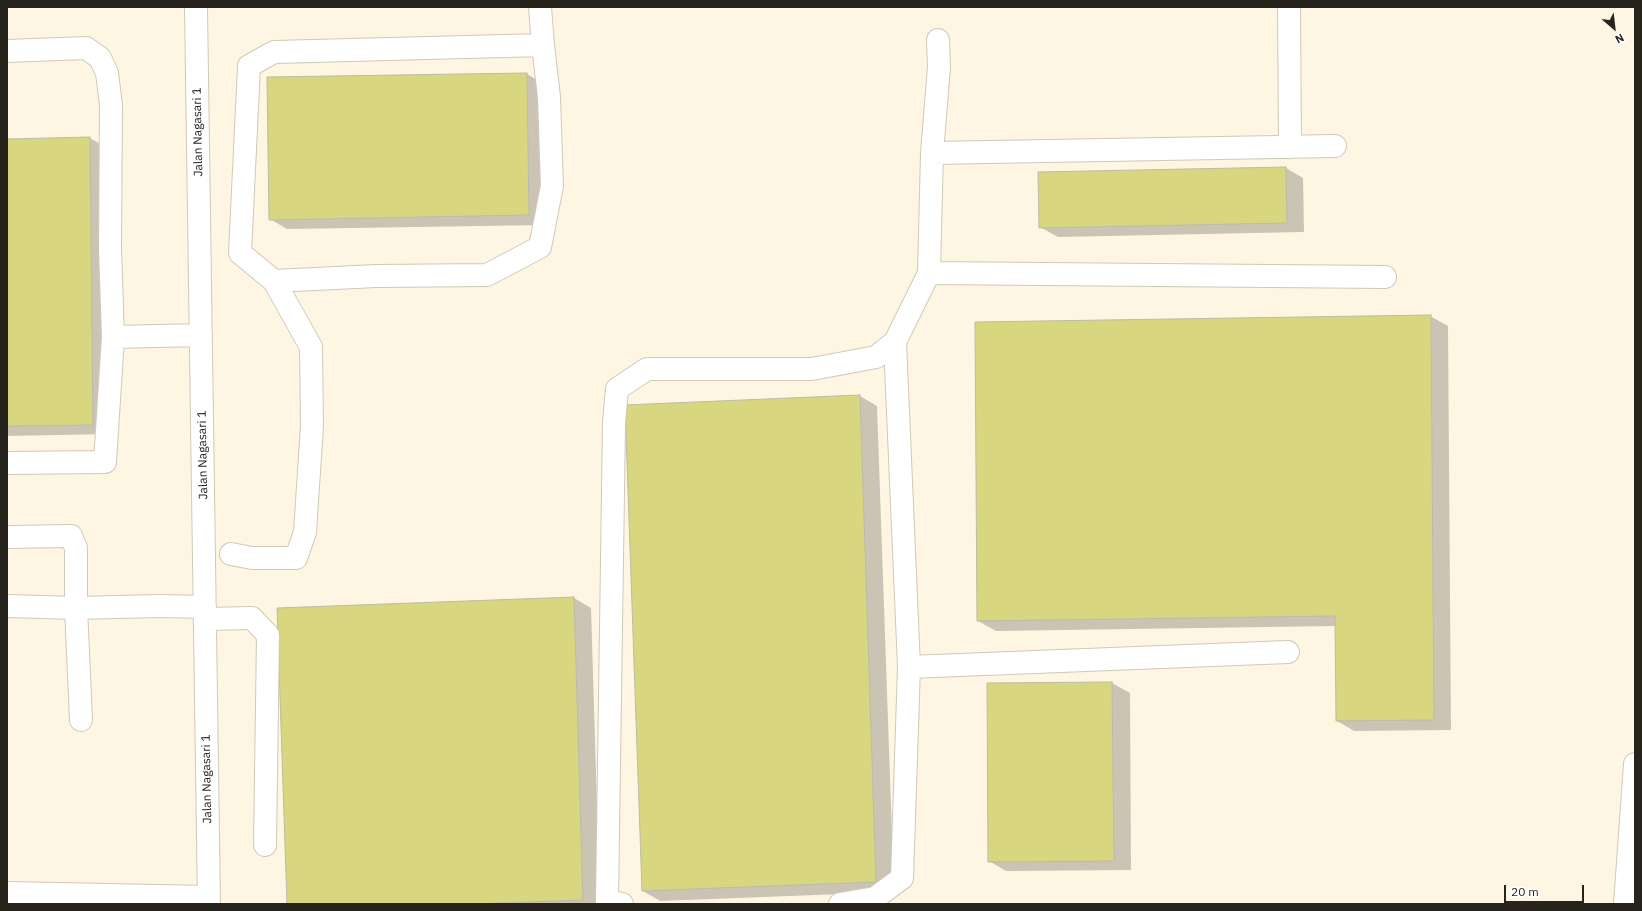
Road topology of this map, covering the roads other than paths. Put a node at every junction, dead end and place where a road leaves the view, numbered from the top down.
1 (196, 7) edge
2 (540, 7) edge
3 (1289, 7) edge
4 (938, 40) dead end
5 (543, 45) junction
6 (7, 51) edge
7 (1335, 146) dead end
8 (1290, 147) junction
9 (932, 153) junction
10 (929, 273) junction
11 (1385, 277) dead end
12 (274, 281) junction
13 (201, 335) junction
14 (113, 337) junction
15 (895, 342) junction
16 (7, 463) edge
17 (7, 537) edge
18 (231, 554) dead end
19 (7, 606) edge
20 (76, 608) junction
21 (205, 613) junction
22 (1288, 652) dead end
23 (909, 667) junction
24 (81, 720) dead end
25 (1635, 764) edge
26 (266, 845) dead end
27 (7, 893) edge
28 (209, 901) edge
29 (622, 904) edge
30 (840, 904) edge
31 (1625, 904) edge

1 - 13 street, Jalan Nagasari 1
2 - 5 street
3 - 8 street
4 - 9 street
5 - 12 street
5 - 12 street
6 - 14 street
7 - 8 street
8 - 9 street
9 - 10 street
10 - 11 street
10 - 15 street
12 - 18 street
13 - 14 street
13 - 21 street, Jalan Nagasari 1
14 - 16 street
15 - 23 street
15 - 29 street
17 - 20 street
19 - 20 street
20 - 21 street
20 - 24 street
21 - 26 street
21 - 28 street, Jalan Nagasari 1
22 - 23 street
23 - 30 street
25 - 31 street
27 - 28 street

